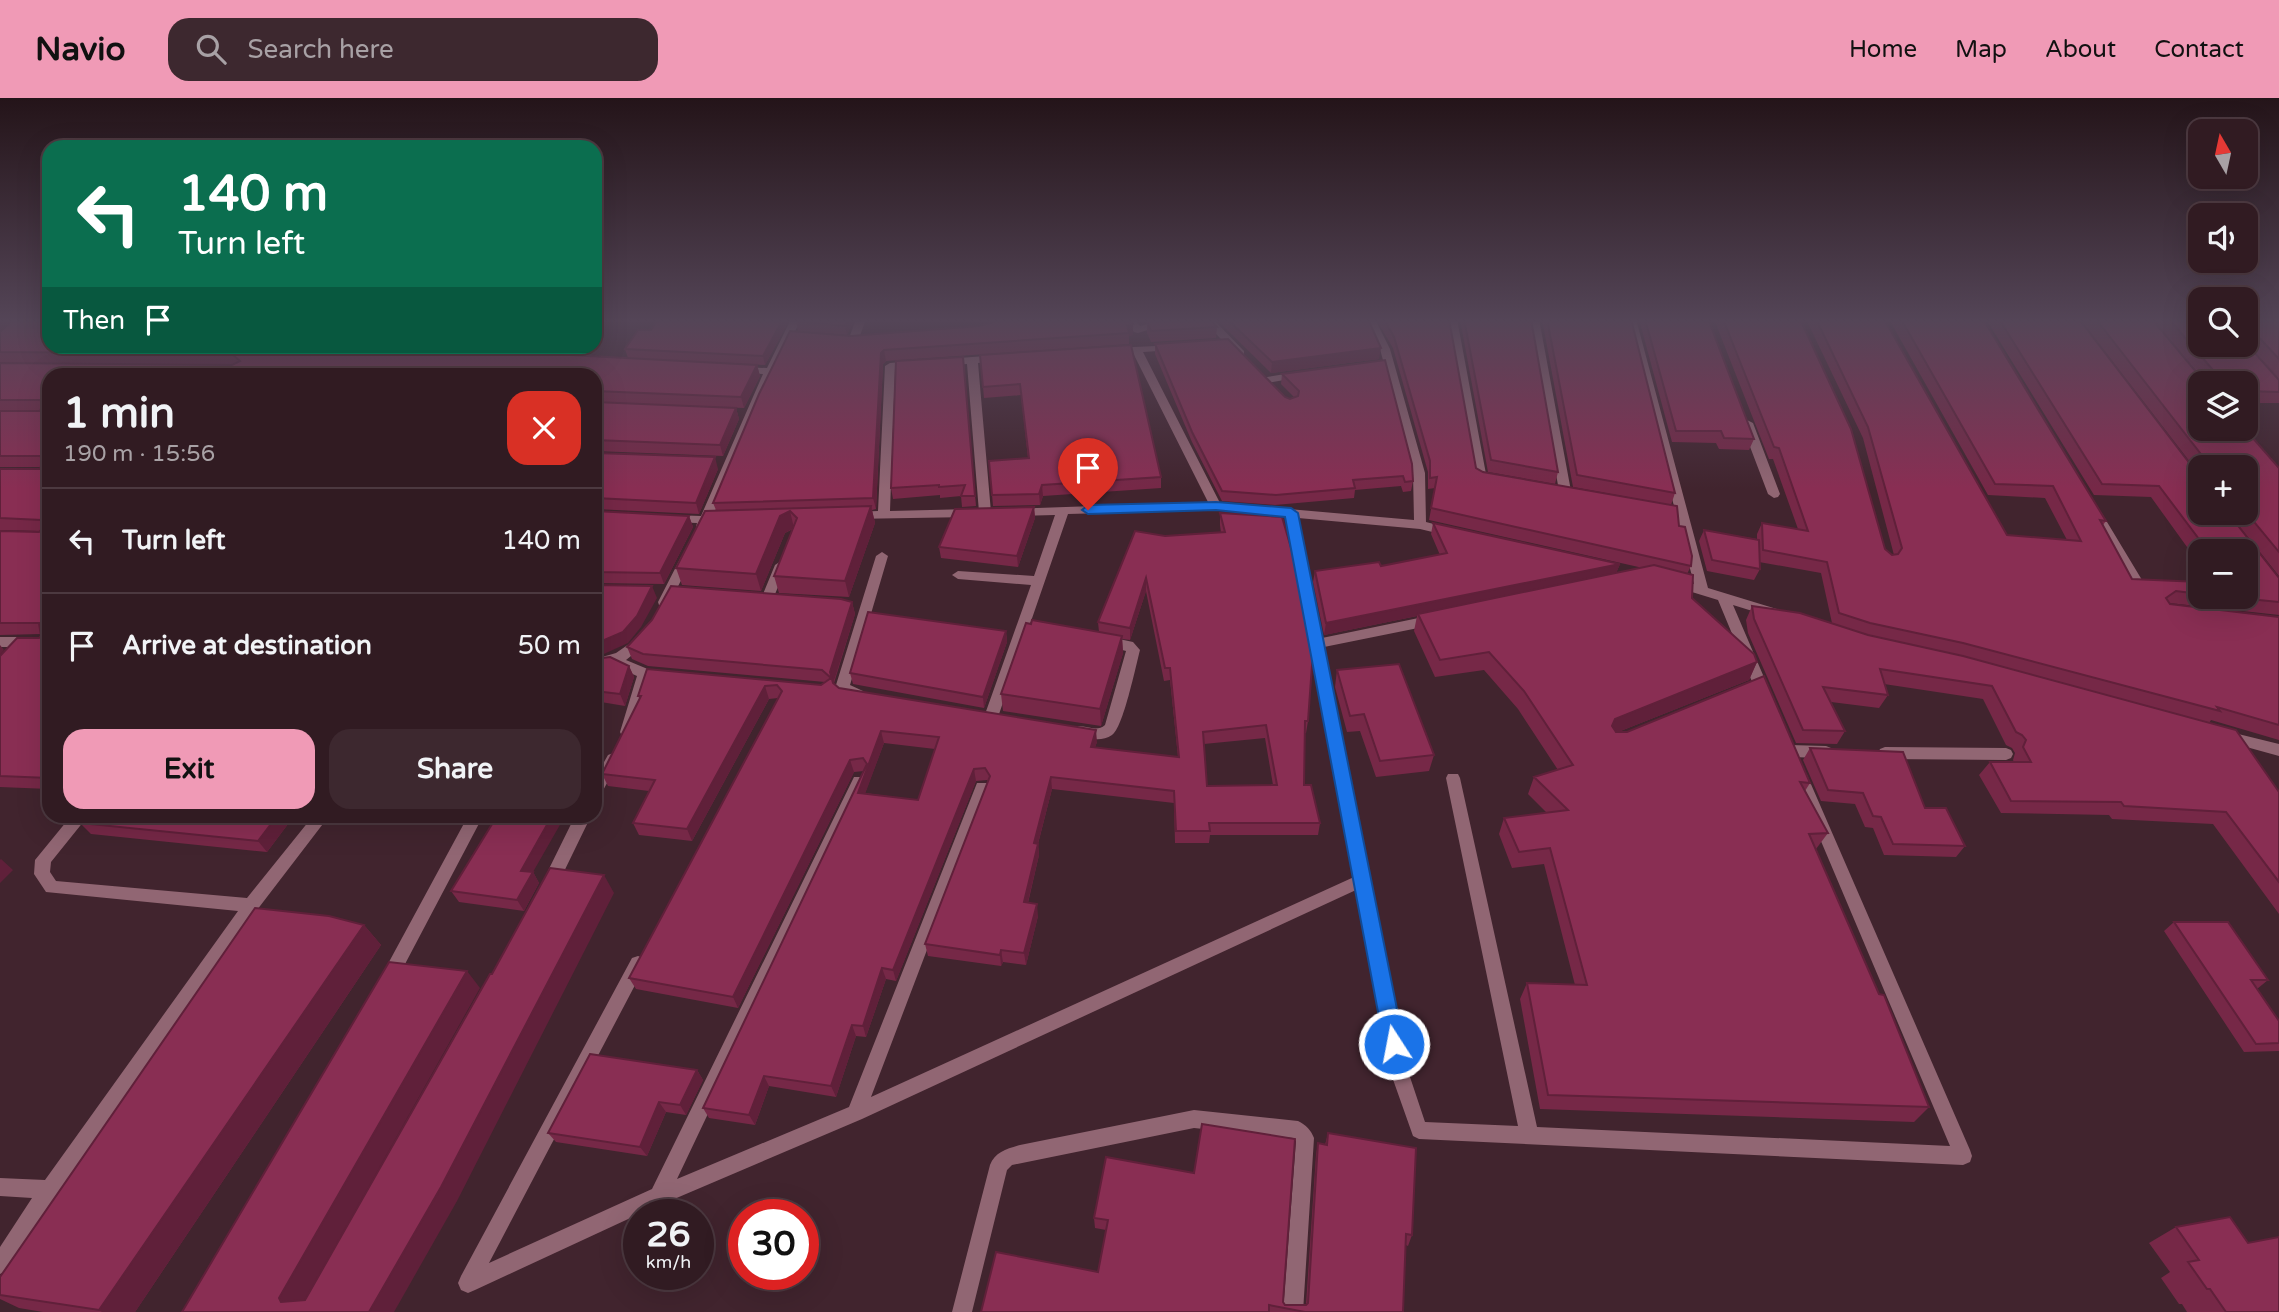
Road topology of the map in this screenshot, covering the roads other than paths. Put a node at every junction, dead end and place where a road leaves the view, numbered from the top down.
1 (768, 376) edge
2 (890, 376) edge
3 (973, 376) edge
4 (1150, 376) edge
5 (1264, 376) edge
6 (1301, 376) edge
7 (1392, 376) edge
8 (1462, 376) edge
9 (1544, 376) edge
10 (1644, 376) edge
11 (1741, 407) edge
12 (1505, 481) edge
13 (1565, 492) edge
14 (1774, 494) dead end
15 (1216, 506) junction
16 (2093, 509) edge
17 (1063, 510) junction
18 (985, 512) junction
19 (1291, 513) junction
20 (884, 515) junction
21 (843, 517) edge
22 (664, 519) edge
23 (705, 520) junction
24 (733, 520) edge
25 (1420, 525) junction
26 (1460, 534) edge
27 (784, 556) edge
28 (882, 556) dead end
29 (958, 575) dead end
30 (1658, 578) edge
31 (2136, 580) edge
32 (1038, 581) junction
33 (1702, 589) junction
34 (663, 591) junction
35 (690, 593) edge
36 (1722, 595) junction
37 (767, 599) edge
38 (660, 610) edge
39 (1784, 616) edge
40 (1449, 617) edge
41 (650, 630) edge
42 (1088, 639) edge
43 (0, 642) edge
44 (22, 642) junction
45 (42, 642) edge
46 (1317, 644) junction
47 (7, 659) edge
48 (616, 661) junction
49 (602, 663) edge
50 (875, 698) edge
51 (1770, 705) edge
52 (991, 717) edge
53 (1058, 728) edge
54 (2213, 733) edge
55 (2279, 750) edge
56 (1843, 752) edge
57 (1870, 752) edge
58 (2006, 754) dead end
59 (862, 777) edge
60 (602, 778) edge
61 (1453, 778) dead end
62 (982, 787) edge
63 (74, 823) edge
64 (315, 823) edge
65 (471, 823) edge
66 (580, 823) edge
67 (1362, 880) junction
68 (542, 898) edge
69 (251, 905) junction
70 (645, 950) edge
71 (383, 988) edge
72 (856, 1113) junction
73 (1529, 1134) junction
74 (0, 1188) edge
75 (49, 1190) junction
76 (659, 1196) junction
77 (0, 1264) edge
78 (962, 1312) edge
79 (1293, 1312) edge

1 - 23 street
2 - 20 street
3 - 18 street
4 - 15 street
5 - 6 street
7 - 25 street
8 - 12 street
9 - 13 street
10 - 33 street
11 - 14 street
15 - 17 street
15 - 19 street
16 - 31 street
17 - 18 street
17 - 32 street
18 - 20 street
19 - 25 street
19 - 46 street
20 - 21 street
22 - 23 street
23 - 24 street
23 - 34 street
25 - 26 street
27 - 37 street
28 - 50 street
29 - 32 street
30 - 33 street
32 - 52 street
33 - 36 street
34 - 35 street
34 - 38 street
36 - 39 street
36 - 51 street
40 - 46 street
41 - 48 street
42 - 53 street
43 - 44 street
44 - 45 street
44 - 47 street
46 - 67 street
48 - 49 street
48 - 60 street
54 - 55 street
56 - 73 street
57 - 58 street
59 - 76 street
61 - 73 street
62 - 72 street
63 - 69 street
64 - 69 street
65 - 71 street
66 - 68 street
67 - 72 street
67 - 73 street
69 - 75 street
70 - 76 street
72 - 76 street
74 - 75 street
75 - 77 street
78 - 79 street

